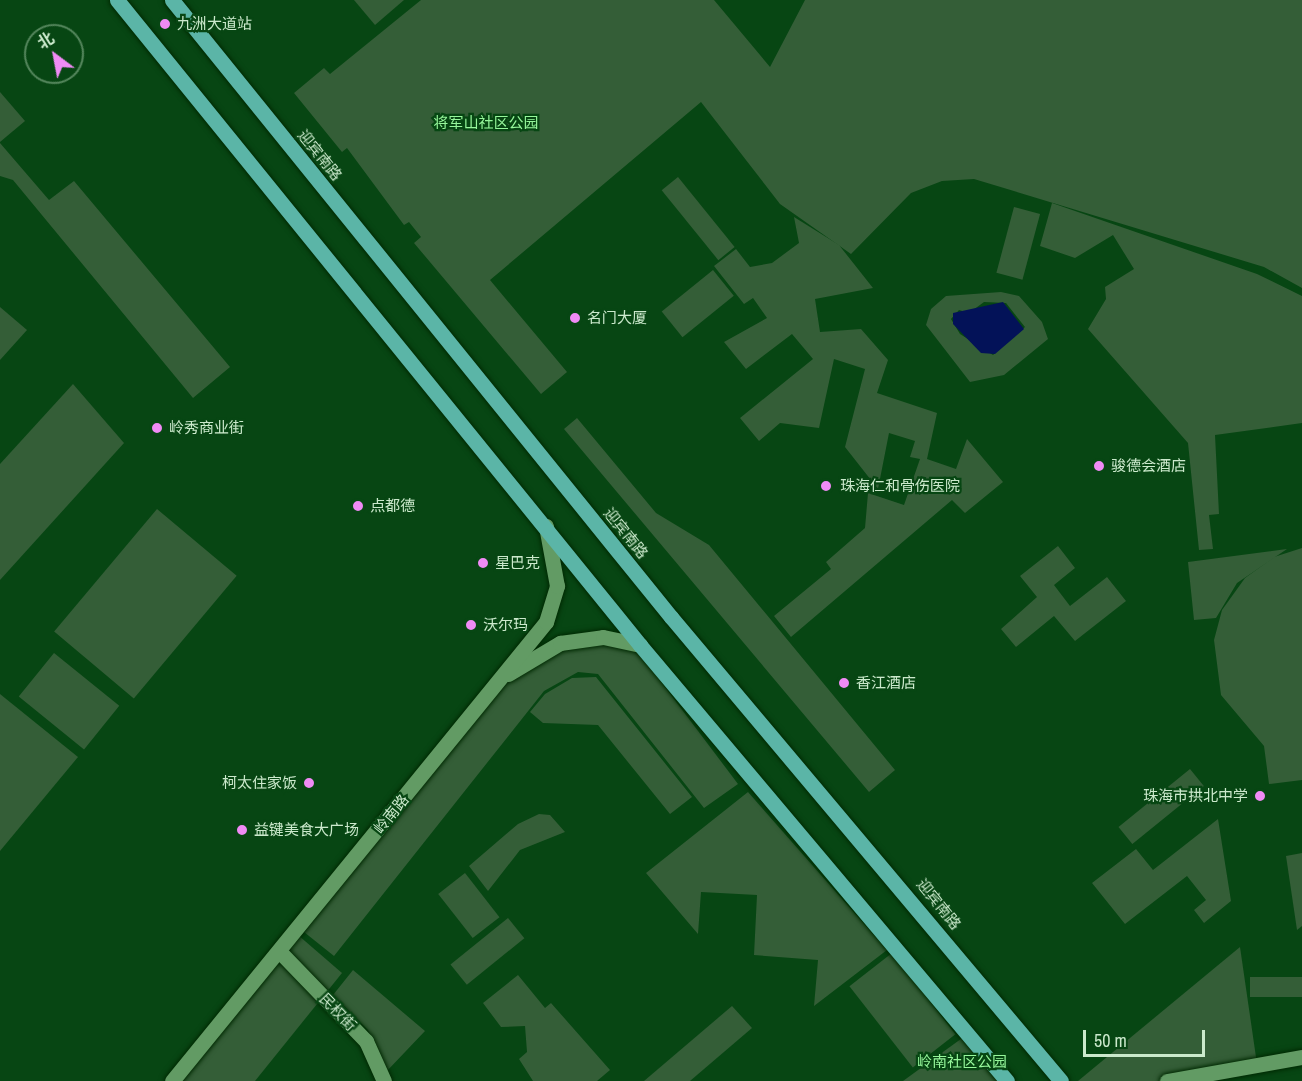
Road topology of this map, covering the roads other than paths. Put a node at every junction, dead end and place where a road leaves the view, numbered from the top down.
1 (117, 0) edge
2 (172, 0) edge
3 (546, 525) junction
4 (640, 645) junction
5 (500, 678) junction
6 (280, 952) junction
7 (1302, 1057) edge
8 (172, 1081) edge
9 (384, 1081) edge
10 (1007, 1081) edge
11 (1061, 1081) edge
12 (1167, 1081) edge

1 - 3 main road
2 - 11 main road, 迎宾南路
3 - 4 main road
3 - 5 street, 岭南路
4 - 5 street
4 - 10 main road
5 - 6 street, 岭南路
6 - 8 street, 岭南路
6 - 9 street, 民权街
7 - 12 street

